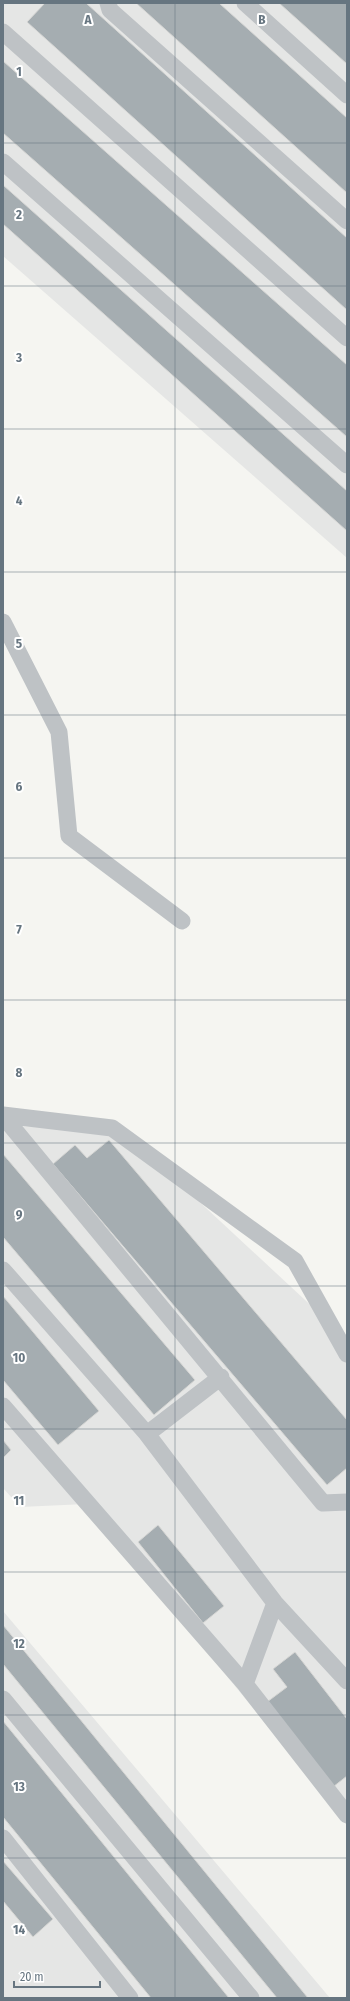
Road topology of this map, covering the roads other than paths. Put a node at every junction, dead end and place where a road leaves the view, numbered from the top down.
1 (108, 3) edge
2 (245, 3) edge
3 (3, 32) edge
4 (347, 96) edge
5 (3, 162) edge
6 (347, 221) edge
7 (347, 338) edge
8 (347, 465) edge
9 (3, 622) edge
10 (182, 921) dead end
11 (3, 1115) edge
12 (3, 1270) edge
13 (347, 1354) edge
14 (220, 1377) junction
15 (3, 1406) edge
16 (147, 1434) junction
17 (347, 1502) edge
18 (275, 1603) junction
19 (347, 1681) edge
20 (245, 1684) junction
21 (3, 1699) edge
22 (347, 1815) edge
23 (3, 1838) edge
24 (130, 1998) edge
25 (251, 1998) edge

1 - 6 lane
2 - 4 lane
3 - 7 lane
5 - 8 lane
9 - 10 lane
11 - 13 lane
11 - 14 lane
12 - 16 lane
14 - 16 lane
14 - 17 lane
15 - 20 lane
16 - 18 lane
18 - 19 lane
18 - 20 lane
20 - 22 lane
21 - 25 lane
23 - 24 lane

